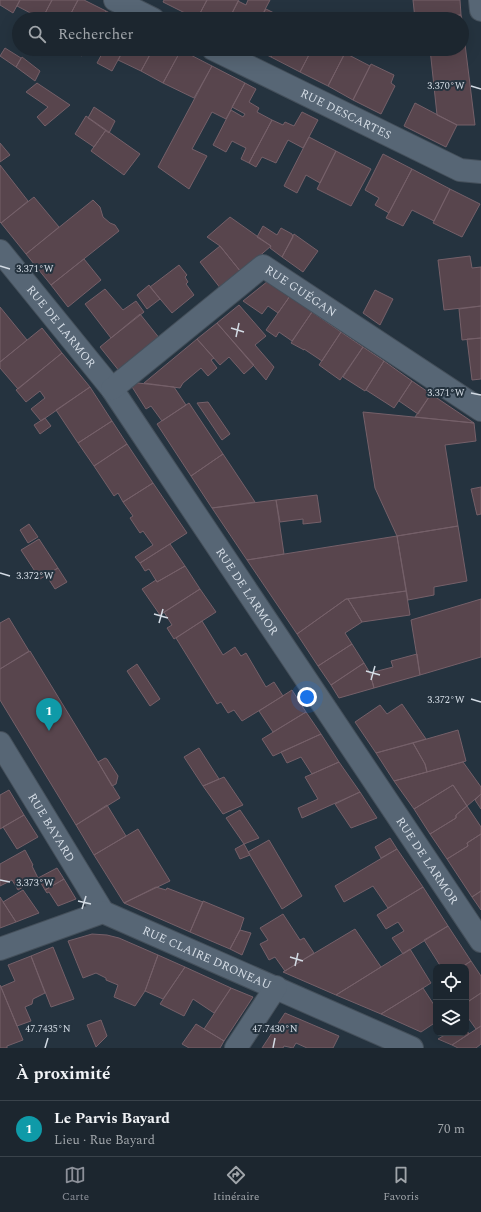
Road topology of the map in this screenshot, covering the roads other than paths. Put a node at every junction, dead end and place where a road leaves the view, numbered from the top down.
1 (115, 0) edge
2 (480, 0) edge
3 (481, 10) edge
4 (139, 12) edge
5 (227, 56) edge
6 (481, 172) edge
7 (0, 251) edge
8 (112, 389) junction
9 (481, 410) edge
10 (0, 743) edge
11 (103, 912) junction
12 (481, 941) edge
13 (0, 949) edge
14 (276, 988) junction
15 (236, 1048) edge
16 (412, 1048) edge

1 - 4 street
2 - 3 street
5 - 6 street, RUE DESCARTES
7 - 8 street, RUE DE LARMOR
8 - 9 street, RUE GUÉGAN
8 - 12 street, RUE DE LARMOR
10 - 11 street, RUE BAYARD
11 - 13 street
11 - 14 street, RUE CLAIRE DRONEAU
14 - 15 street
14 - 16 street, RUE CLAIRE DRONEAU

